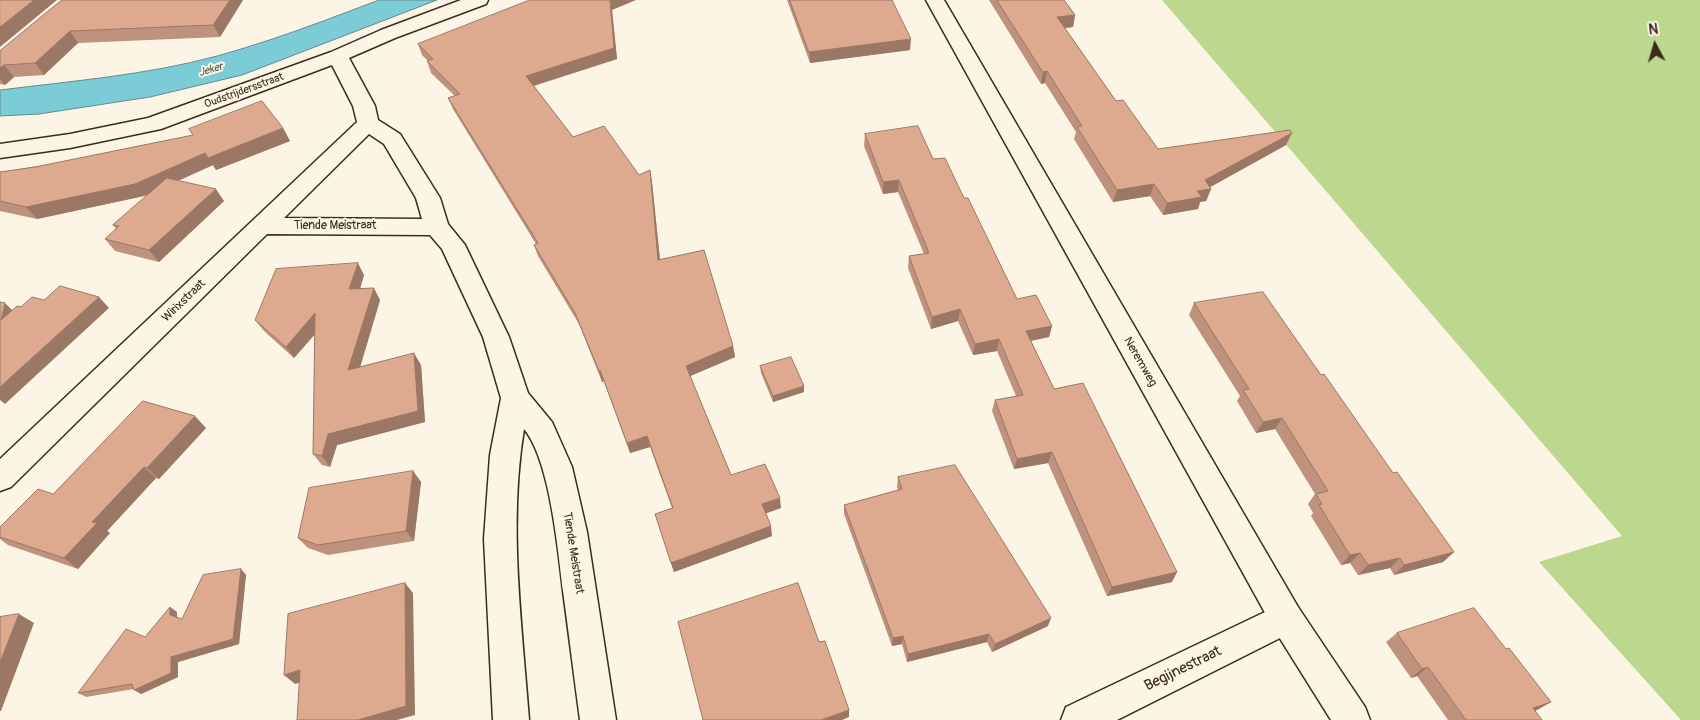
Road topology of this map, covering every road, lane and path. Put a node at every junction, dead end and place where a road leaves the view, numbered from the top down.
1 (479, 0) edge
2 (935, 0) edge
3 (338, 56) junction
4 (368, 123) junction
5 (0, 151) edge
6 (263, 226) junction
7 (437, 227) junction
8 (515, 398) junction
9 (0, 478) edge
10 (1286, 618) junction
11 (511, 720) edge
12 (598, 720) edge
13 (1079, 720) edge
14 (1352, 720) edge

1 - 3 street, Oudstrijdersstraat
2 - 10 street, Neremweg
3 - 4 street
3 - 5 street, Oudstrijdersstraat
4 - 6 street, Wirixstraat
4 - 7 street, Tiende Meistraat
6 - 7 street, Tiende Meistraat
6 - 9 street, Wirixstraat
7 - 8 street, Tiende Meistraat
8 - 11 street, Tiende Meistraat
8 - 12 street, Tiende Meistraat
10 - 13 street, Begijnestraat
10 - 14 street, Neremweg

